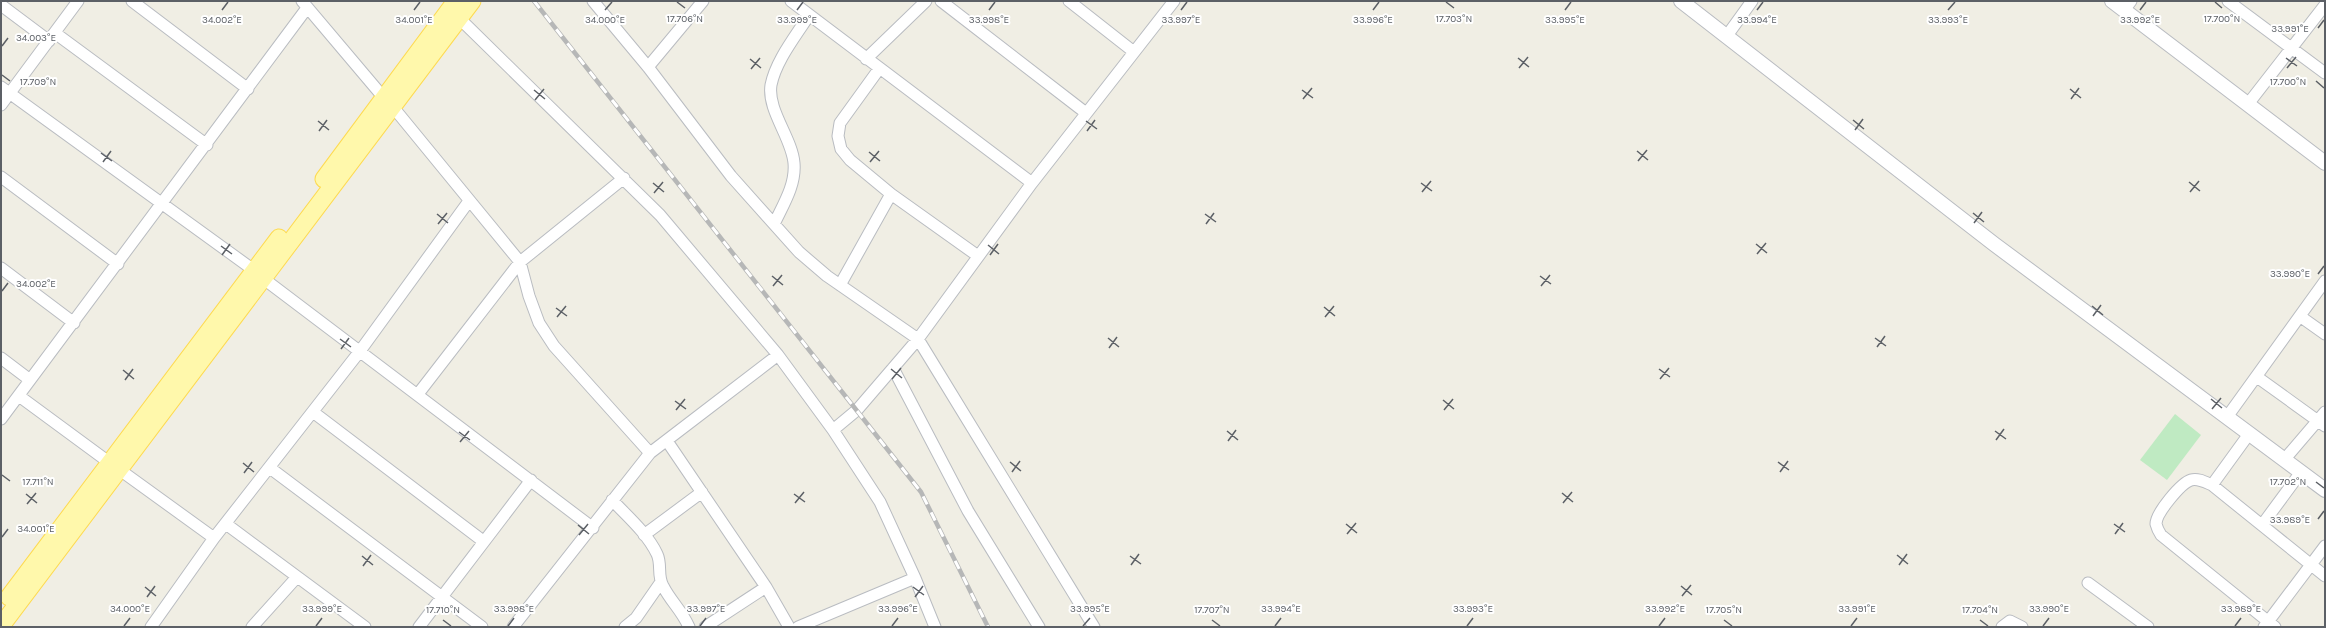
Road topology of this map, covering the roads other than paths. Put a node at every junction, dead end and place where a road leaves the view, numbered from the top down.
1 (78, 1) edge
2 (132, 1) edge
3 (593, 1) edge
4 (791, 1) edge
5 (926, 1) edge
6 (941, 1) edge
7 (1069, 1) edge
8 (1174, 1) edge
9 (1681, 1) edge
10 (1752, 1) edge
11 (2112, 1) edge
12 (2228, 1) edge
13 (699, 2) edge
14 (304, 4) edge
15 (1, 5) edge
16 (459, 5) edge
17 (2127, 5) edge
18 (2325, 5) edge
19 (809, 15) junction
20 (52, 37) junction
21 (1726, 37) junction
22 (2291, 48) junction
23 (1134, 52) junction
24 (866, 59) junction
25 (648, 67) junction
26 (879, 69) junction
27 (2325, 73) edge
28 (248, 89) junction
29 (5, 90) edge
30 (388, 102) junction
31 (2248, 104) junction
32 (1, 105) edge
33 (1086, 113) junction
34 (207, 145) junction
35 (2325, 163) edge
36 (1, 177) edge
37 (624, 178) junction
38 (1032, 183) junction
39 (891, 194) junction
40 (469, 201) junction
41 (162, 204) junction
42 (774, 224) junction
43 (978, 256) junction
44 (520, 262) junction
45 (118, 264) junction
46 (1, 268) edge
47 (259, 275) junction
48 (2325, 282) edge
49 (840, 285) junction
50 (2301, 317) junction
51 (74, 323) junction
52 (2325, 334) edge
53 (918, 339) junction
54 (360, 351) junction
55 (778, 355) junction
56 (1, 358) edge
57 (893, 368) junction
58 (2257, 377) junction
59 (30, 380) junction
60 (418, 394) junction
61 (19, 396) junction
62 (313, 412) junction
63 (2227, 417) junction
64 (1, 419) edge
65 (2323, 420) edge
66 (834, 430) junction
67 (2249, 434) junction
68 (667, 441) junction
69 (650, 453) junction
70 (2284, 460) junction
71 (115, 466) junction
72 (270, 468) junction
73 (2301, 472) junction
74 (531, 480) junction
75 (2212, 485) junction
76 (2325, 490) edge
77 (702, 492) junction
78 (612, 500) junction
79 (226, 524) junction
80 (2262, 525) junction
81 (593, 528) junction
82 (644, 535) junction
83 (214, 538) junction
84 (483, 541) junction
85 (2325, 546) edge
86 (2310, 564) junction
87 (2325, 576) edge
88 (297, 577) junction
89 (915, 578) junction
90 (661, 582) junction
91 (2088, 583) dead end
92 (766, 588) junction
93 (442, 597) junction
94 (1, 608) edge
95 (1033, 622) edge
96 (2269, 625) edge
97 (1, 626) edge
98 (256, 626) edge
99 (151, 627) edge
100 (365, 627) edge
101 (420, 627) edge
102 (482, 627) edge
103 (513, 627) edge
104 (626, 627) edge
105 (689, 627) edge
106 (705, 627) edge
107 (789, 627) edge
108 (798, 627) edge
109 (935, 627) edge
110 (1039, 627) edge
111 (1094, 627) edge
112 (2002, 627) edge
113 (2022, 627) edge
114 (2148, 627) edge

1 - 20 street
2 - 28 street
3 - 25 street
4 - 19 street
5 - 24 street
6 - 33 street
7 - 23 street
8 - 23 street
9 - 21 street
10 - 21 street
11 - 17 street
12 - 22 street
13 - 25 street
14 - 28 street
14 - 30 street
15 - 20 street
16 - 30 main road
16 - 37 street
17 - 31 street
18 - 22 street
19 - 24 street
19 - 42 street
20 - 29 street
20 - 34 street
21 - 63 street
22 - 27 street
22 - 31 street
23 - 33 street
24 - 26 street
25 - 42 street
26 - 38 street
26 - 39 street
28 - 34 street
29 - 32 street
29 - 41 street
30 - 40 street
30 - 47 main road
31 - 35 street
33 - 38 street
34 - 41 street
36 - 45 street
37 - 44 street
37 - 55 street
38 - 43 street
39 - 43 street
39 - 49 street
40 - 44 street
40 - 54 street
41 - 45 street
41 - 47 street
42 - 49 street
43 - 53 street
44 - 60 street
44 - 69 street
45 - 51 street
46 - 51 street
47 - 54 street
47 - 71 main road
48 - 50 street
49 - 53 street
50 - 52 street
50 - 58 street
51 - 59 street
53 - 57 street
53 - 111 street
54 - 60 street
54 - 62 street
55 - 66 street
55 - 68 street
56 - 59 street
57 - 66 street
57 - 95 street
58 - 63 street
58 - 65 street
59 - 61 street
60 - 74 street
61 - 64 street
61 - 71 street
62 - 72 street
62 - 84 street
63 - 67 street
65 - 70 street
66 - 89 street
67 - 70 street
67 - 75 street
68 - 69 street
68 - 77 street
69 - 78 street
70 - 73 street
71 - 83 street
71 - 94 main road
71 - 97 main road
72 - 79 street
72 - 93 street
73 - 76 street
73 - 80 street
74 - 81 street
74 - 84 street
75 - 80 street
75 - 96 street
77 - 82 street
77 - 92 street
78 - 81 street
78 - 82 street
79 - 83 street
79 - 88 street
80 - 86 street
81 - 103 street
82 - 90 street
83 - 99 street
84 - 93 street
85 - 86 street
86 - 87 street
86 - 96 street
88 - 98 street
88 - 100 street
89 - 108 street
89 - 109 street
90 - 104 street
90 - 105 street
91 - 114 street
92 - 106 street
92 - 107 street
93 - 101 street
93 - 102 street
95 - 110 street
112 - 113 street

